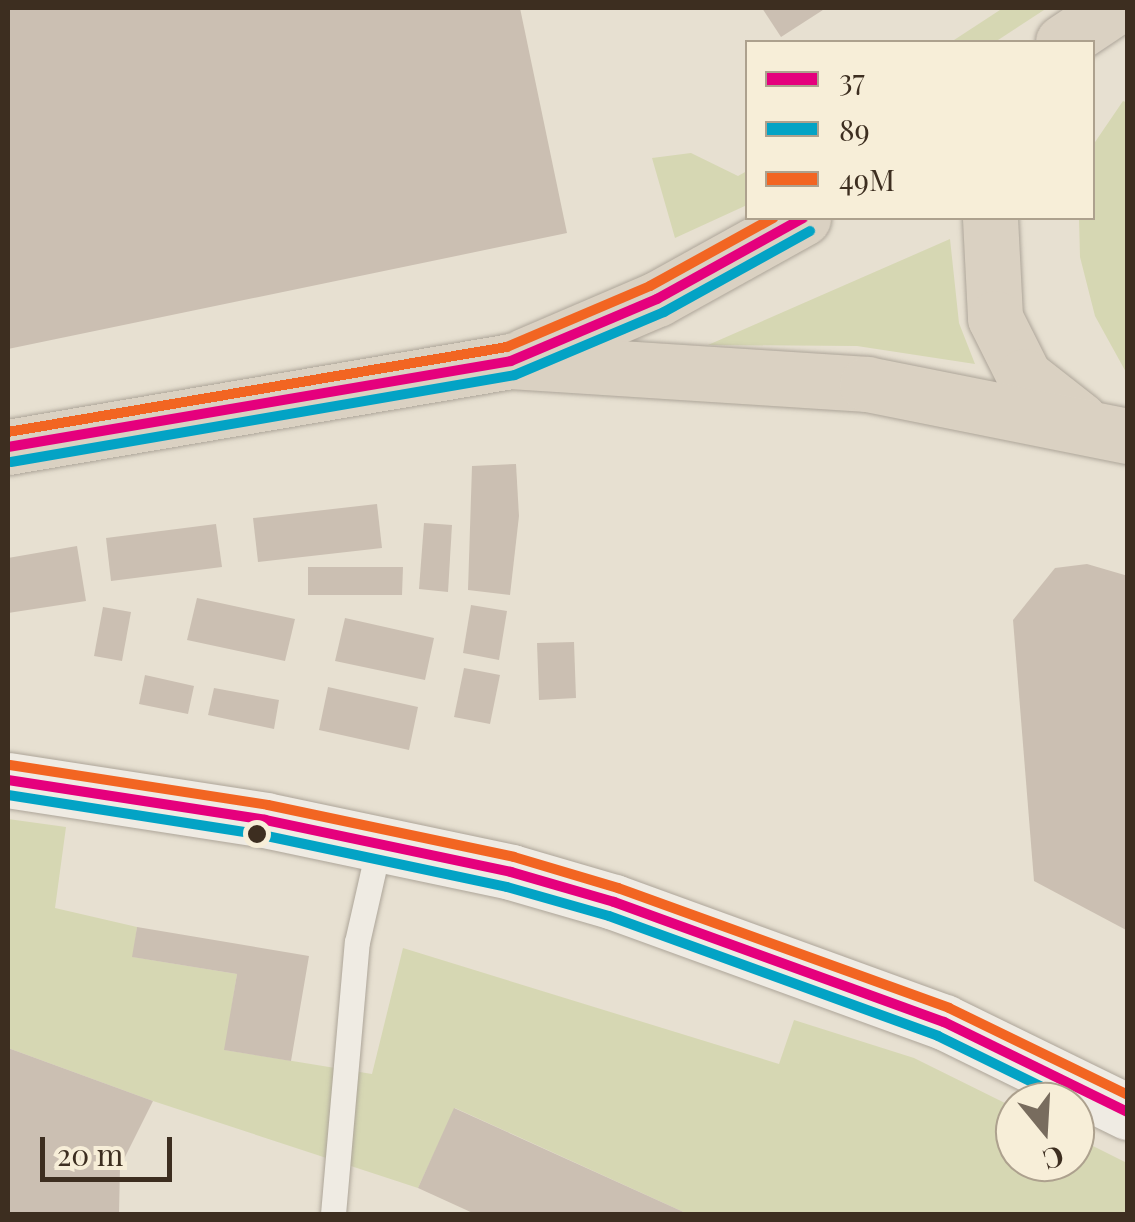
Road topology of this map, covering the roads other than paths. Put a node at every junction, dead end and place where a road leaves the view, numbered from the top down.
1 (1114, 8) edge
2 (1066, 40) edge
3 (799, 220) edge
4 (990, 220) edge
5 (511, 361) junction
6 (1106, 430) edge
7 (8, 448) edge
8 (8, 780) edge
9 (379, 846) junction
10 (1128, 1112) edge
11 (332, 1214) edge

1 - 2 highway
3 - 5 highway
4 - 6 highway
5 - 6 highway
5 - 7 highway
8 - 9 street
9 - 10 street
9 - 11 lane

